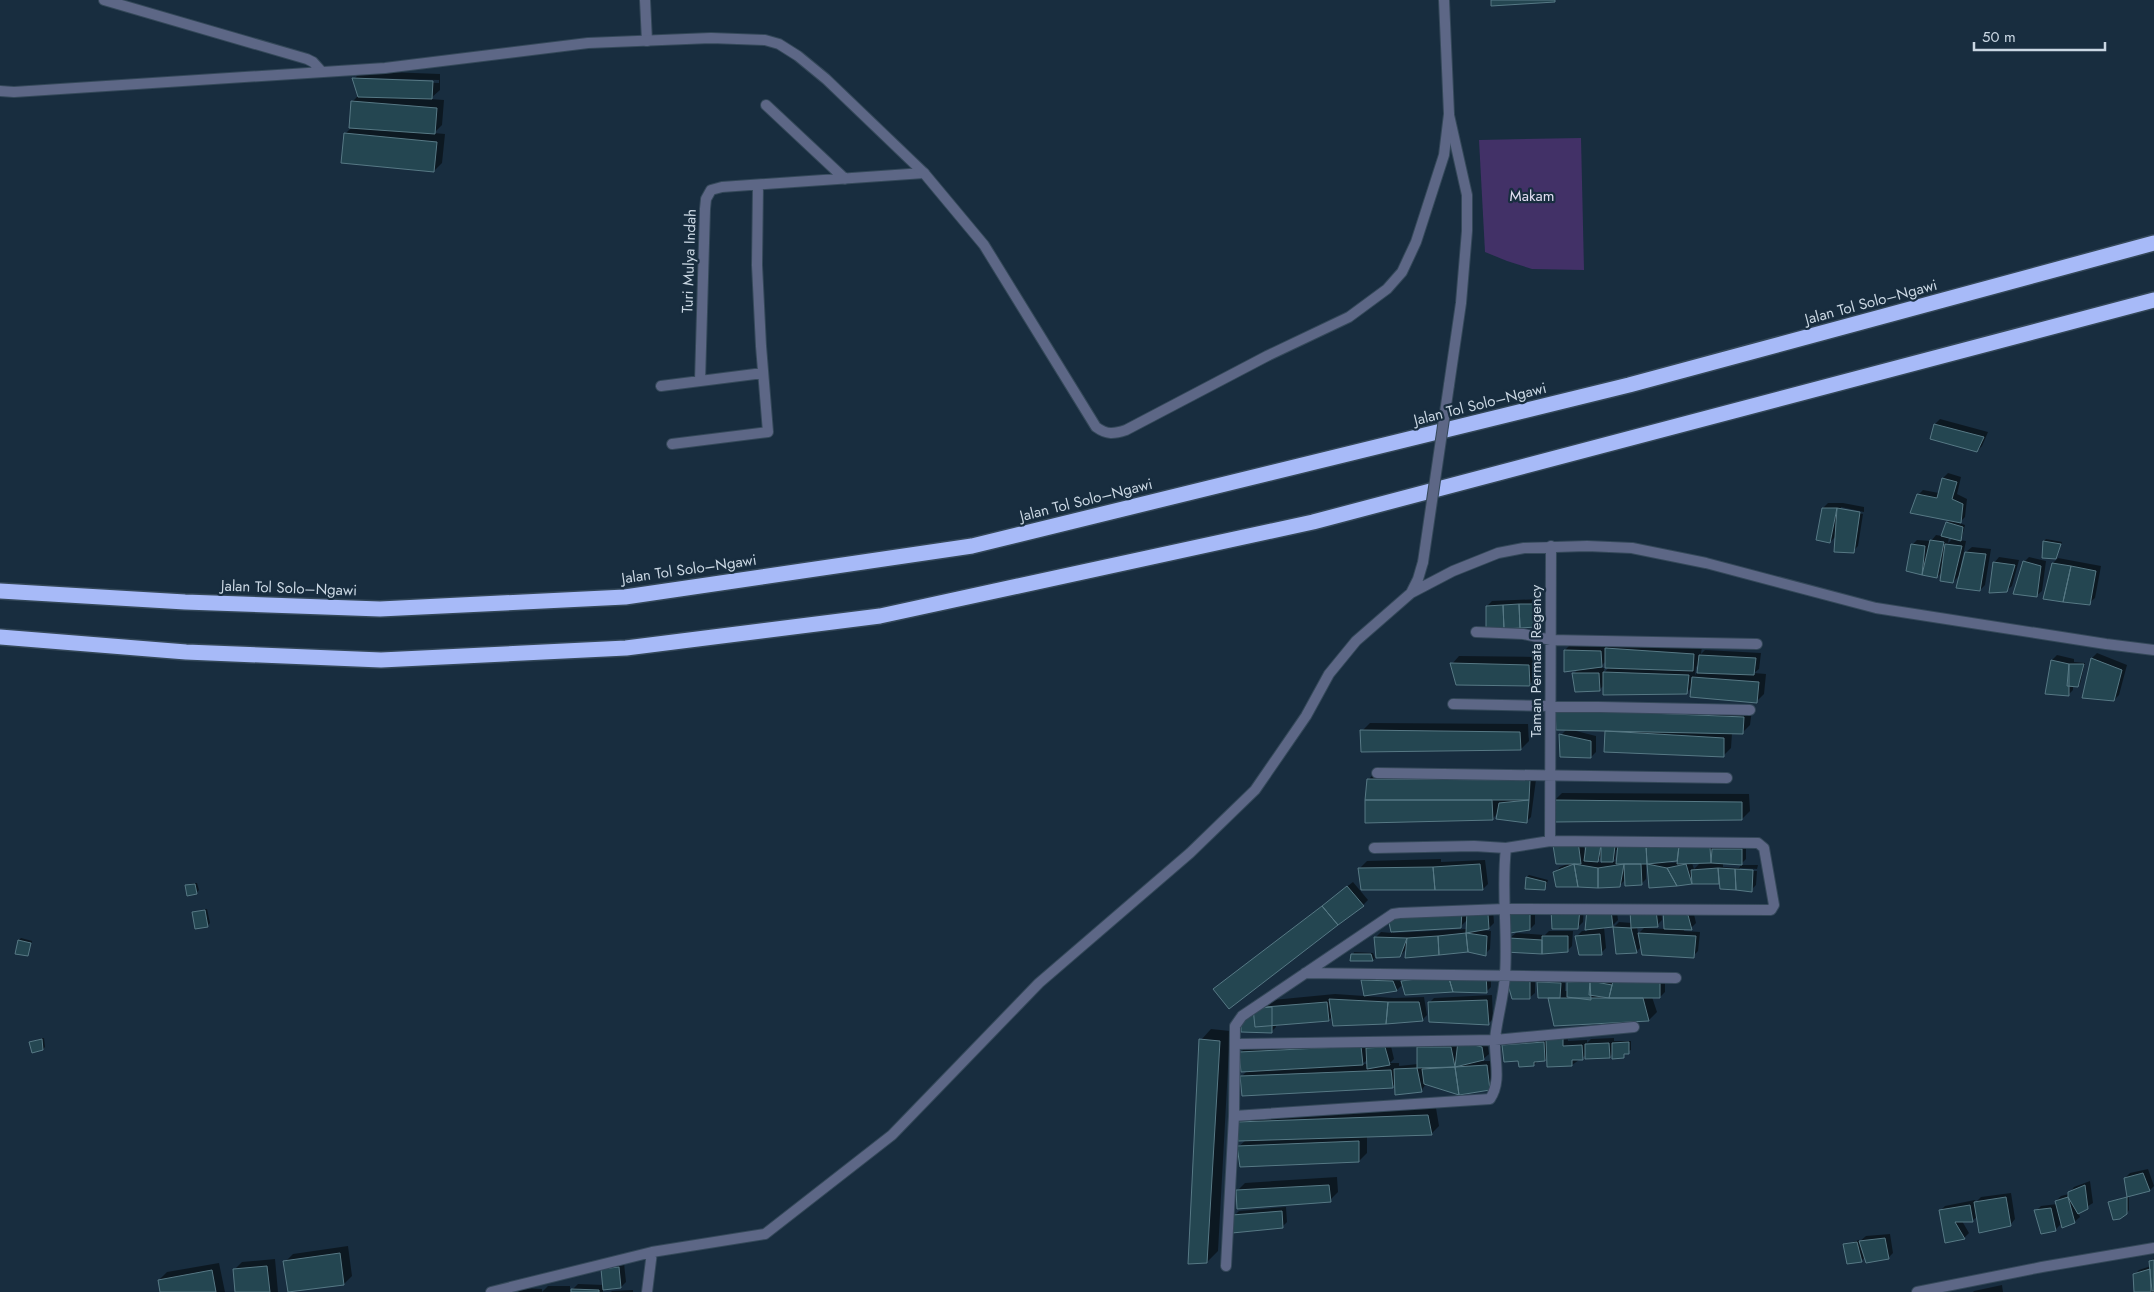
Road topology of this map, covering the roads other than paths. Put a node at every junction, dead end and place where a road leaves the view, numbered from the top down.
1 (104, 0) edge
2 (645, 0) edge
3 (1444, 0) edge
4 (647, 41) junction
5 (322, 72) junction
6 (0, 91) edge
7 (766, 105) dead end
8 (1449, 114) junction
9 (924, 173) junction
10 (845, 179) junction
11 (758, 186) junction
12 (2154, 243) edge
13 (2154, 300) edge
14 (763, 373) junction
15 (700, 381) junction
16 (661, 386) dead end
17 (672, 444) dead end
18 (1551, 546) junction
19 (0, 591) edge
20 (1410, 593) junction
21 (1476, 632) dead end
22 (0, 637) edge
23 (1551, 640) junction
24 (1757, 644) dead end
25 (2154, 650) edge
26 (1454, 704) dead end
27 (1551, 706) junction
28 (1750, 710) dead end
29 (1376, 773) dead end
30 (1550, 775) junction
31 (1726, 778) dead end
32 (1550, 841) junction
33 (1374, 848) dead end
34 (1506, 848) junction
35 (1504, 909) junction
36 (1304, 973) junction
37 (1505, 974) junction
38 (1676, 978) dead end
39 (1634, 1027) dead end
40 (1495, 1040) junction
41 (1236, 1044) junction
42 (1234, 1116) junction
43 (2154, 1248) edge
44 (652, 1252) junction
45 (1226, 1266) dead end
46 (1961, 1287) edge
47 (491, 1292) edge
48 (647, 1292) edge
49 (1917, 1292) edge

1 - 5 street
2 - 4 street
3 - 8 street
4 - 5 street
4 - 9 street
5 - 6 street
7 - 10 street
8 - 9 street
8 - 20 street, bridge
9 - 10 street, Turi Mulya Indah
10 - 11 street, Turi Mulya Indah
11 - 14 street
11 - 15 street, Turi Mulya Indah
12 - 19 highway, Jalan Tol Solo–Ngawi
13 - 22 highway
14 - 15 street
14 - 17 street
15 - 16 street
18 - 20 street
18 - 23 street, Taman Permata Regency
18 - 25 street
20 - 44 street
21 - 23 street
23 - 24 street
23 - 27 street, Taman Permata Regency
26 - 27 street
27 - 28 street
27 - 30 street, Taman Permata Regency
29 - 30 street
30 - 31 street
30 - 32 street, Taman Permata Regency
32 - 34 street
32 - 35 street
33 - 34 street
34 - 35 street
35 - 36 street
35 - 37 street
36 - 37 street
36 - 41 street
37 - 38 street
37 - 40 street
39 - 40 street
40 - 41 street
40 - 42 street
41 - 42 street
42 - 45 street
43 - 46 street
44 - 47 street
44 - 48 street
46 - 49 street

